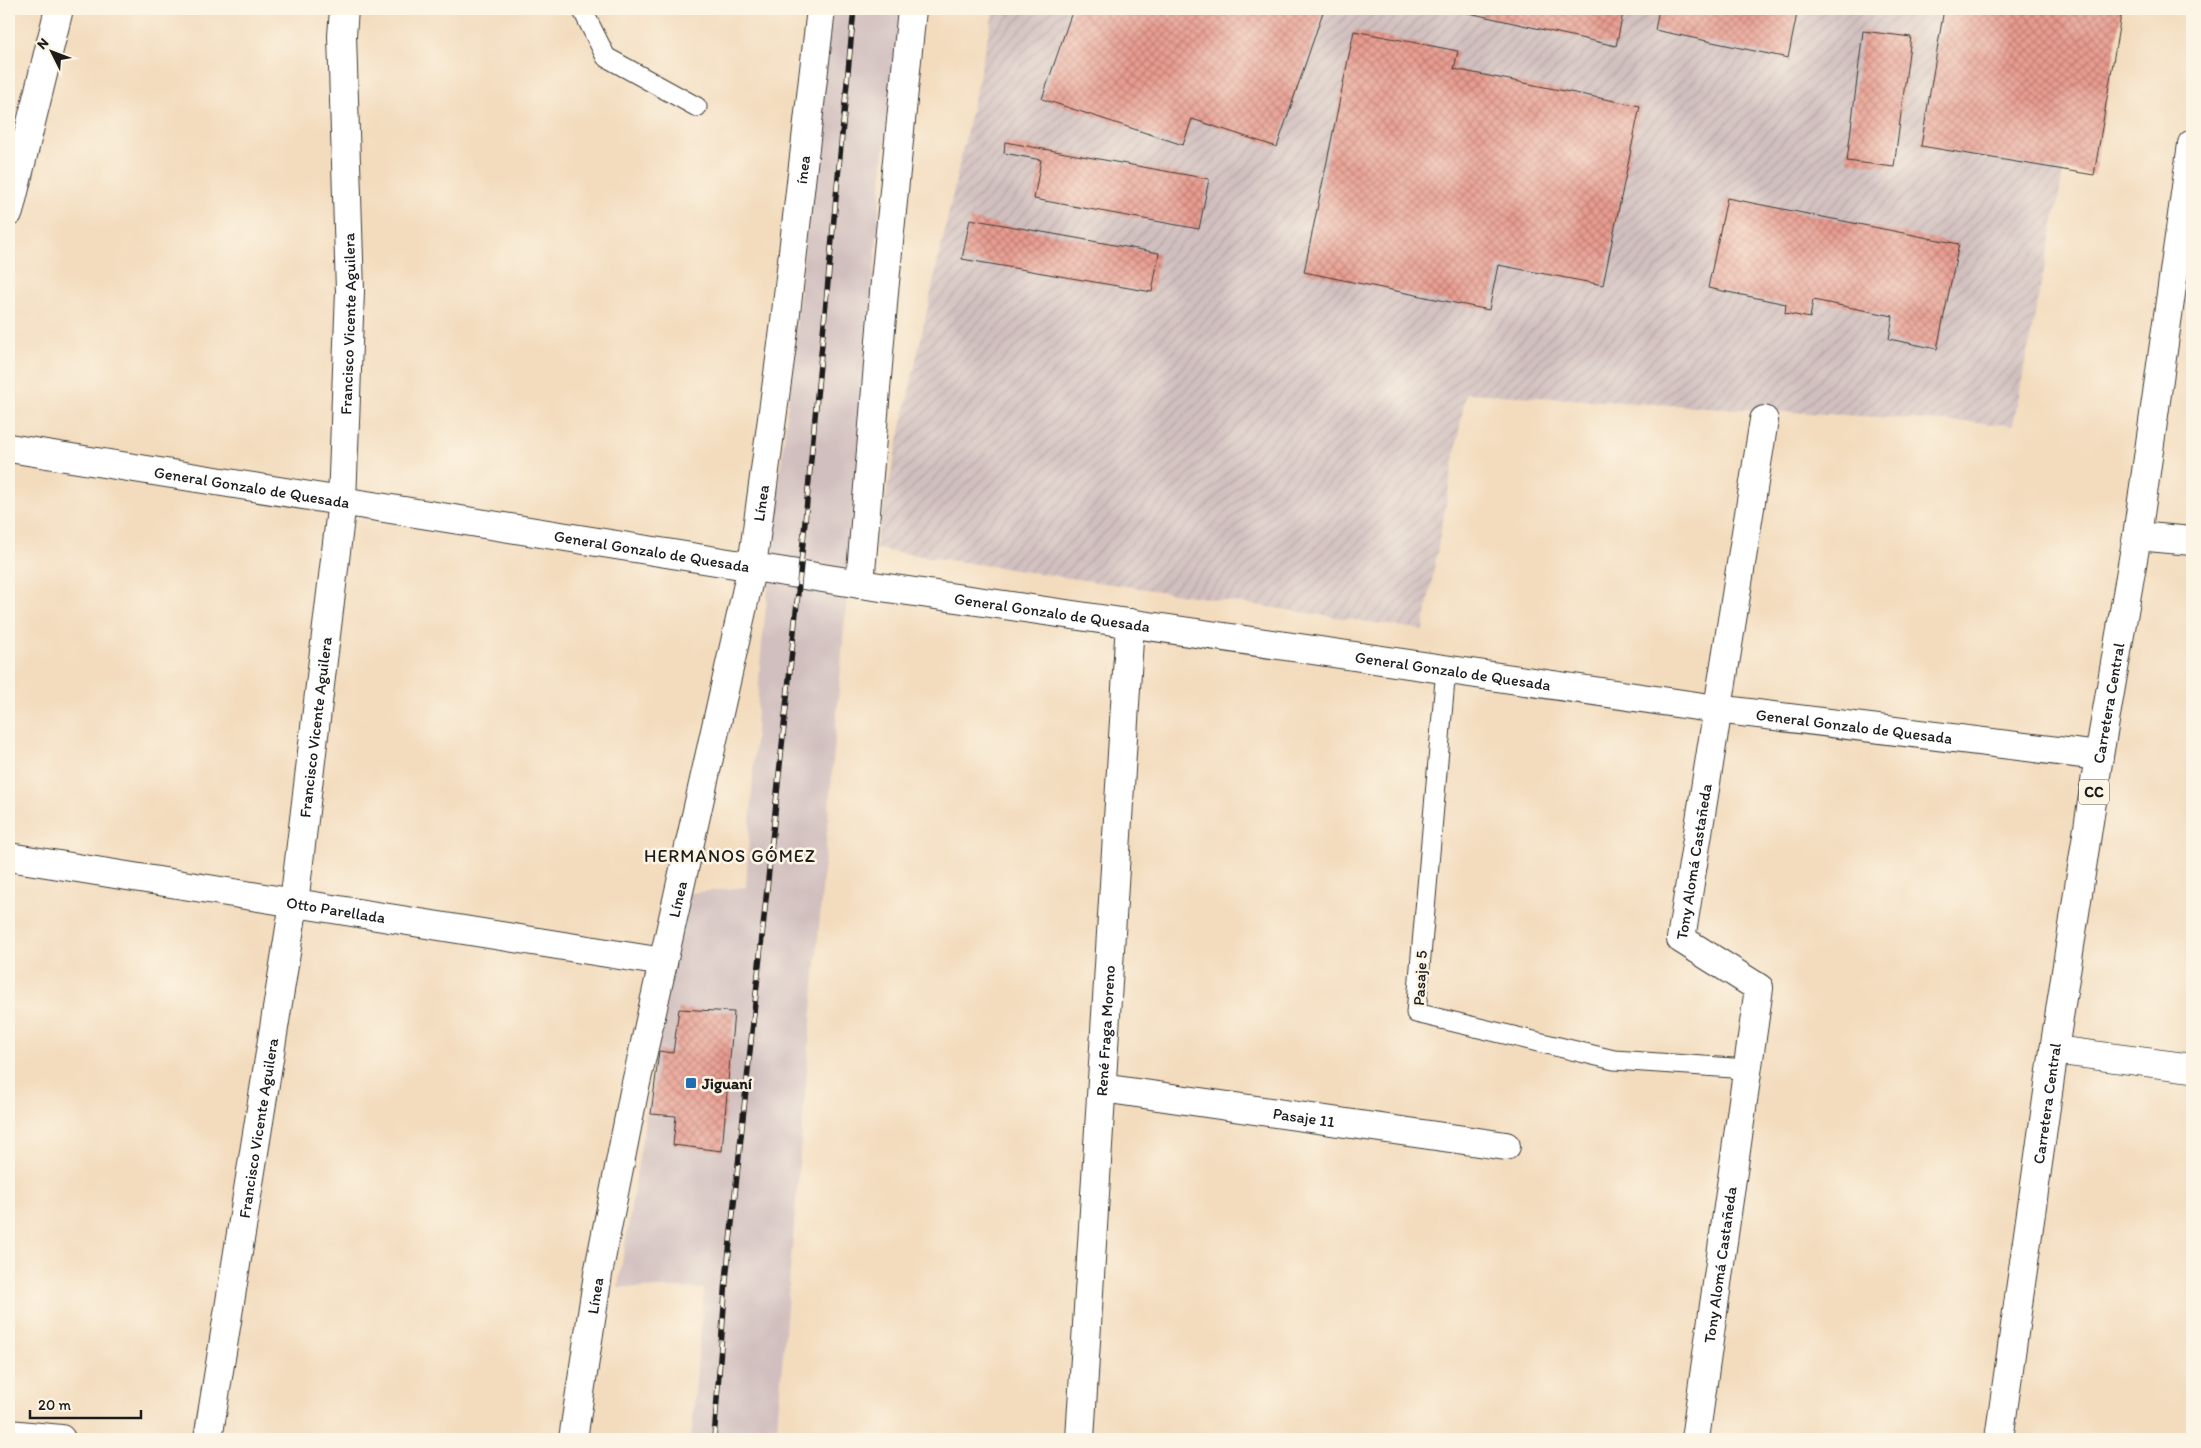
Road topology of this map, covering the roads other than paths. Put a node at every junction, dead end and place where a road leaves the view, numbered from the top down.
1 (59, 9) edge
2 (344, 9) edge
3 (582, 9) edge
4 (821, 9) edge
5 (912, 9) edge
6 (697, 107) dead end
7 (2192, 144) edge
8 (9, 212) edge
9 (784, 330) joint
10 (1764, 420) dead end
11 (9, 448) edge
12 (342, 501) junction
13 (2137, 536) junction
14 (2192, 540) edge
15 (752, 566) junction
16 (860, 584) junction
17 (1130, 623) junction
18 (1446, 669) junction
19 (1718, 709) junction
20 (2099, 756) junction
21 (9, 857) edge
22 (294, 903) junction
23 (663, 962) junction
24 (2054, 1050) junction
25 (2192, 1068) edge
26 (1748, 1069) junction
27 (1102, 1088) junction
28 (1506, 1146) dead end
29 (9, 1434) edge
30 (61, 1439) edge
31 (208, 1439) edge
32 (573, 1439) edge
33 (1080, 1439) edge
34 (1696, 1439) edge
35 (1999, 1439) edge

1 - 8 main road
2 - 12 main road, Francisco Vicente Aguilera
3 - 6 lane
4 - 9 main road, ínea
5 - 16 main road
7 - 13 main road, Carretera Central / CC
9 - 15 main road, Línea
10 - 19 main road, Tony Alomá Castañeda
11 - 12 main road, General Gonzalo de Quesada
12 - 15 main road, General Gonzalo de Quesada
12 - 22 main road, Francisco Vicente Aguilera
13 - 14 main road
13 - 20 main road, Carretera Central / CC
15 - 16 main road, General Gonzalo de Quesada
15 - 23 main road, Línea
16 - 17 main road, General Gonzalo de Quesada
17 - 18 main road, General Gonzalo de Quesada
17 - 27 main road, René Fraga Moreno
18 - 19 main road, General Gonzalo de Quesada
18 - 26 lane, Pasaje 5
19 - 20 main road, General Gonzalo de Quesada
19 - 26 main road, Tony Alomá Castañeda
20 - 24 main road, Carretera Central / CC
21 - 22 main road, Otto Parellada
22 - 23 main road, Otto Parellada
22 - 31 main road, Francisco Vicente Aguilera
23 - 32 main road, Línea
24 - 25 main road
24 - 35 main road, Carretera Central / CC
26 - 34 main road, Tony Alomá Castañeda
27 - 28 main road, Pasaje 11
27 - 33 main road, René Fraga Moreno
29 - 30 main road

